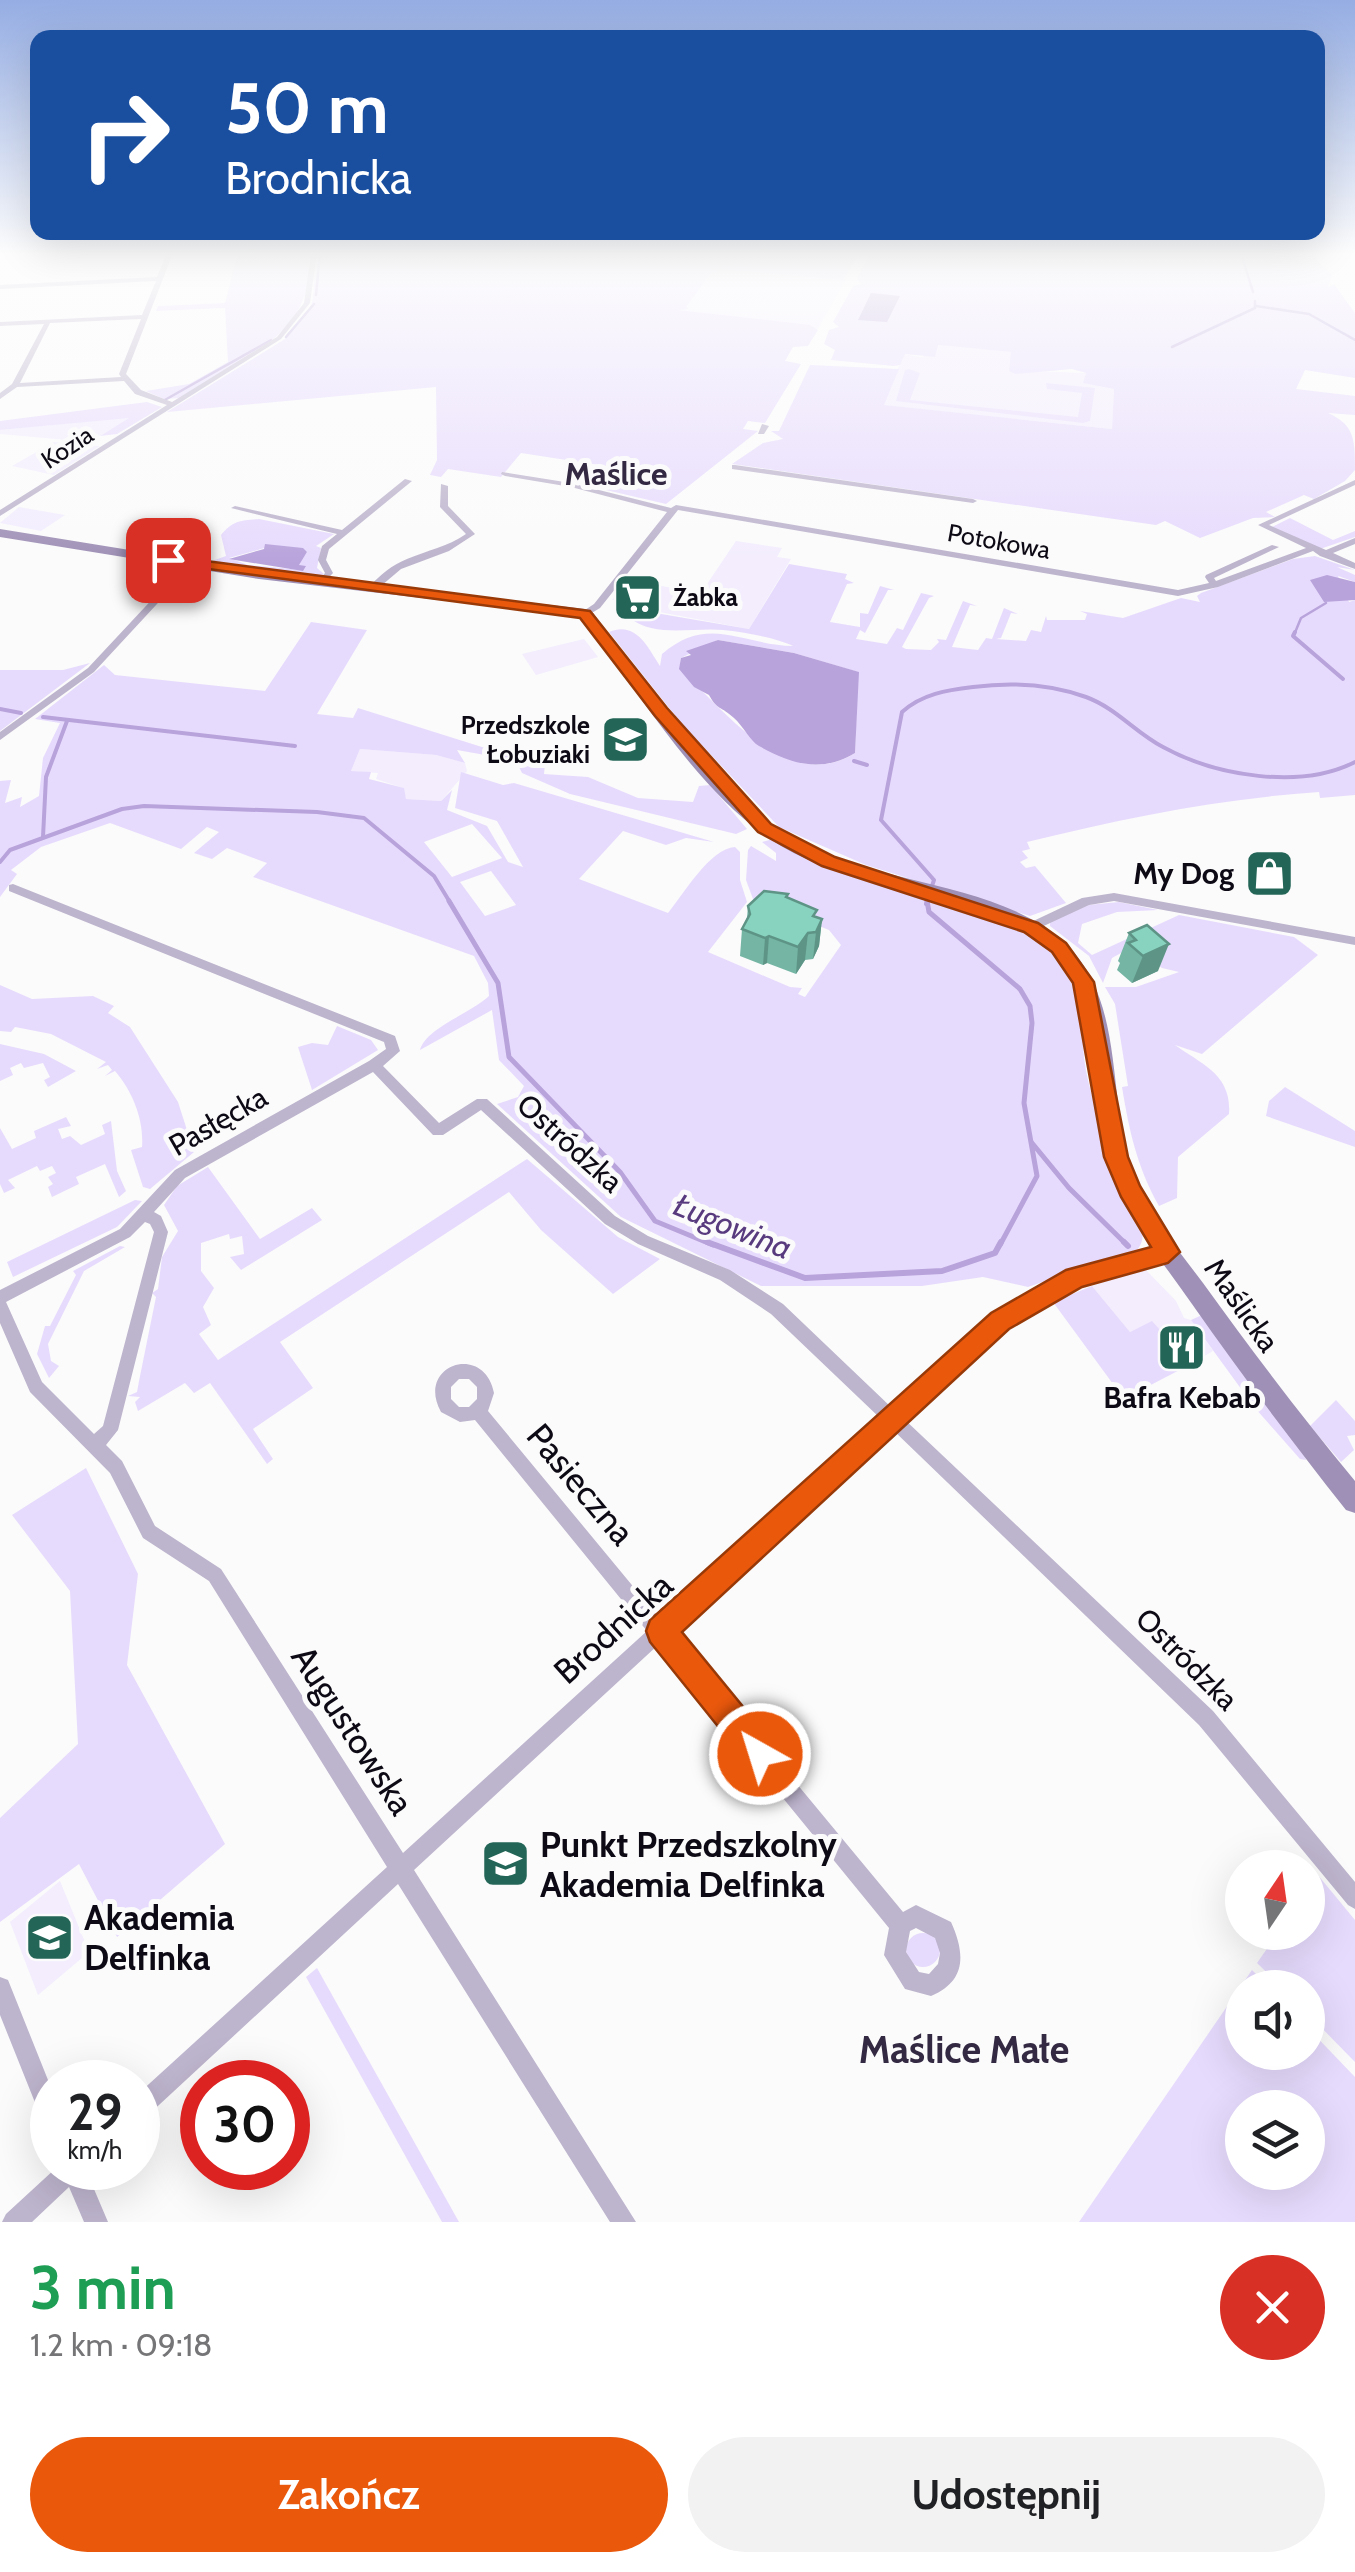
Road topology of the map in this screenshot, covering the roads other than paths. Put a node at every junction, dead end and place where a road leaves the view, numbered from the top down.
1 (30, 357) edge
2 (128, 357) edge
3 (254, 357) edge
4 (124, 379) junction
5 (15, 385) junction
6 (0, 396) edge
7 (173, 405) junction
8 (735, 467) dead end
9 (505, 474) dead end
10 (408, 481) dead end
11 (1355, 482) edge
12 (444, 486) dead end
13 (973, 501) dead end
14 (235, 508) dead end
15 (674, 509) junction
16 (0, 514) edge
17 (342, 532) junction
18 (0, 533) edge
19 (1355, 540) edge
20 (1275, 547) dead end
21 (1310, 549) junction
22 (1323, 554) junction
23 (190, 564) junction
24 (1355, 566) edge
25 (321, 583) junction
26 (1215, 585) junction
27 (372, 589) junction
28 (584, 614) junction
29 (0, 737) edge
30 (14, 888) dead end
31 (1031, 928) junction
32 (1355, 940) edge
33 (374, 1065) junction
34 (145, 1215) junction
35 (1168, 1252) junction
36 (0, 1302) edge
37 (476, 1410) dead end
38 (892, 1419) junction
39 (95, 1444) junction
40 (1355, 1501) edge
41 (661, 1631) junction
42 (402, 1867) junction
43 (1355, 1898) edge
44 (900, 1926) dead end
45 (0, 1988) edge
46 (30, 2062) edge
47 (160, 2089) edge
48 (49, 2190) edge
49 (82, 2190) edge
50 (14, 2222) edge
51 (96, 2222) edge
52 (624, 2222) edge

1 - 5 street
2 - 4 street
3 - 7 street, Kozia
4 - 5 street
4 - 7 street
5 - 6 street
7 - 16 street, Kozia
8 - 13 street
9 - 15 street, Potokowa
10 - 17 street
11 - 21 street
12 - 27 street
14 - 17 street
15 - 26 street, Potokowa
15 - 28 street
17 - 25 street
18 - 23 street
19 - 22 street
20 - 26 street
21 - 22 street
21 - 26 street, Potokowa
22 - 24 street
23 - 25 street
23 - 29 street
25 - 27 street
27 - 28 street
28 - 31 street, Maślicka
30 - 33 street
31 - 32 street
31 - 35 street, Maślicka
33 - 34 street, Pasłęcka
33 - 38 street, Ostródzka
34 - 36 street, Pasłęcka
34 - 39 street
35 - 38 street, Brodnicka
35 - 40 street, Maślicka
36 - 39 street, Augustowska
37 - 41 street, Pasieczna
38 - 41 street, Brodnicka
38 - 43 street, Ostródzka
39 - 42 street, Augustowska
41 - 42 street, Brodnicka
41 - 44 street, Pasieczna
42 - 47 street, Brodnicka
42 - 52 street, Augustowska
45 - 46 street
48 - 50 street
49 - 51 street

